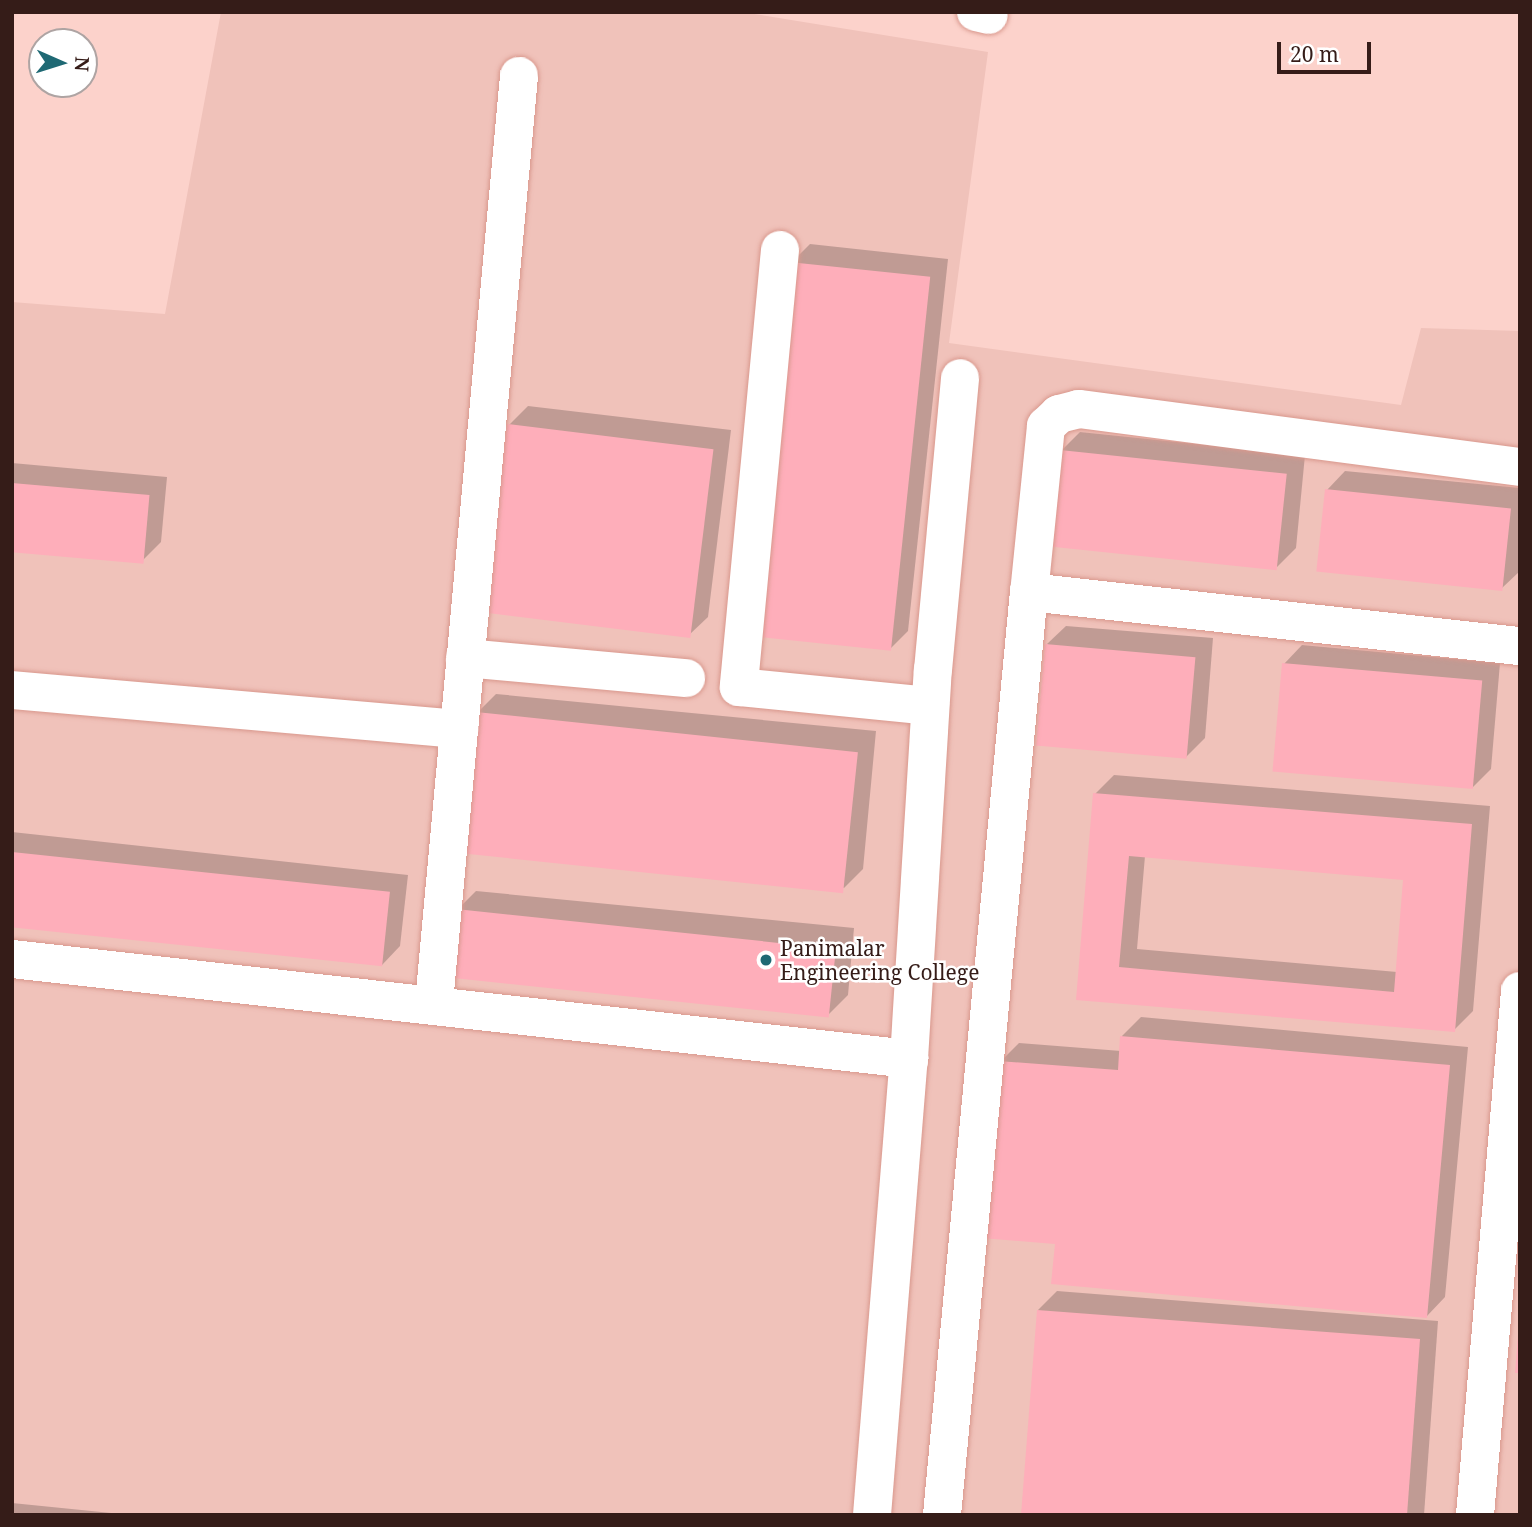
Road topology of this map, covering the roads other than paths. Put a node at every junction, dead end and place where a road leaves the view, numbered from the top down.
1 (519, 76) dead end
2 (779, 250) dead end
3 (960, 378) dead end
4 (1520, 467) edge
5 (1029, 592) junction
6 (1520, 646) edge
7 (465, 658) junction
8 (686, 678) dead end
9 (12, 690) edge
10 (930, 706) junction
11 (459, 729) junction
12 (12, 960) edge
13 (1520, 990) edge
14 (434, 1003) junction
15 (909, 1059) junction
16 (872, 1515) edge
17 (943, 1515) edge
18 (1475, 1515) edge

1 - 7 lane
2 - 10 lane
3 - 10 lane
4 - 5 lane
5 - 6 lane
5 - 17 lane
7 - 8 lane
7 - 11 lane
9 - 11 lane
10 - 15 lane
11 - 14 lane
12 - 14 lane
13 - 18 lane
14 - 15 lane
15 - 16 lane

